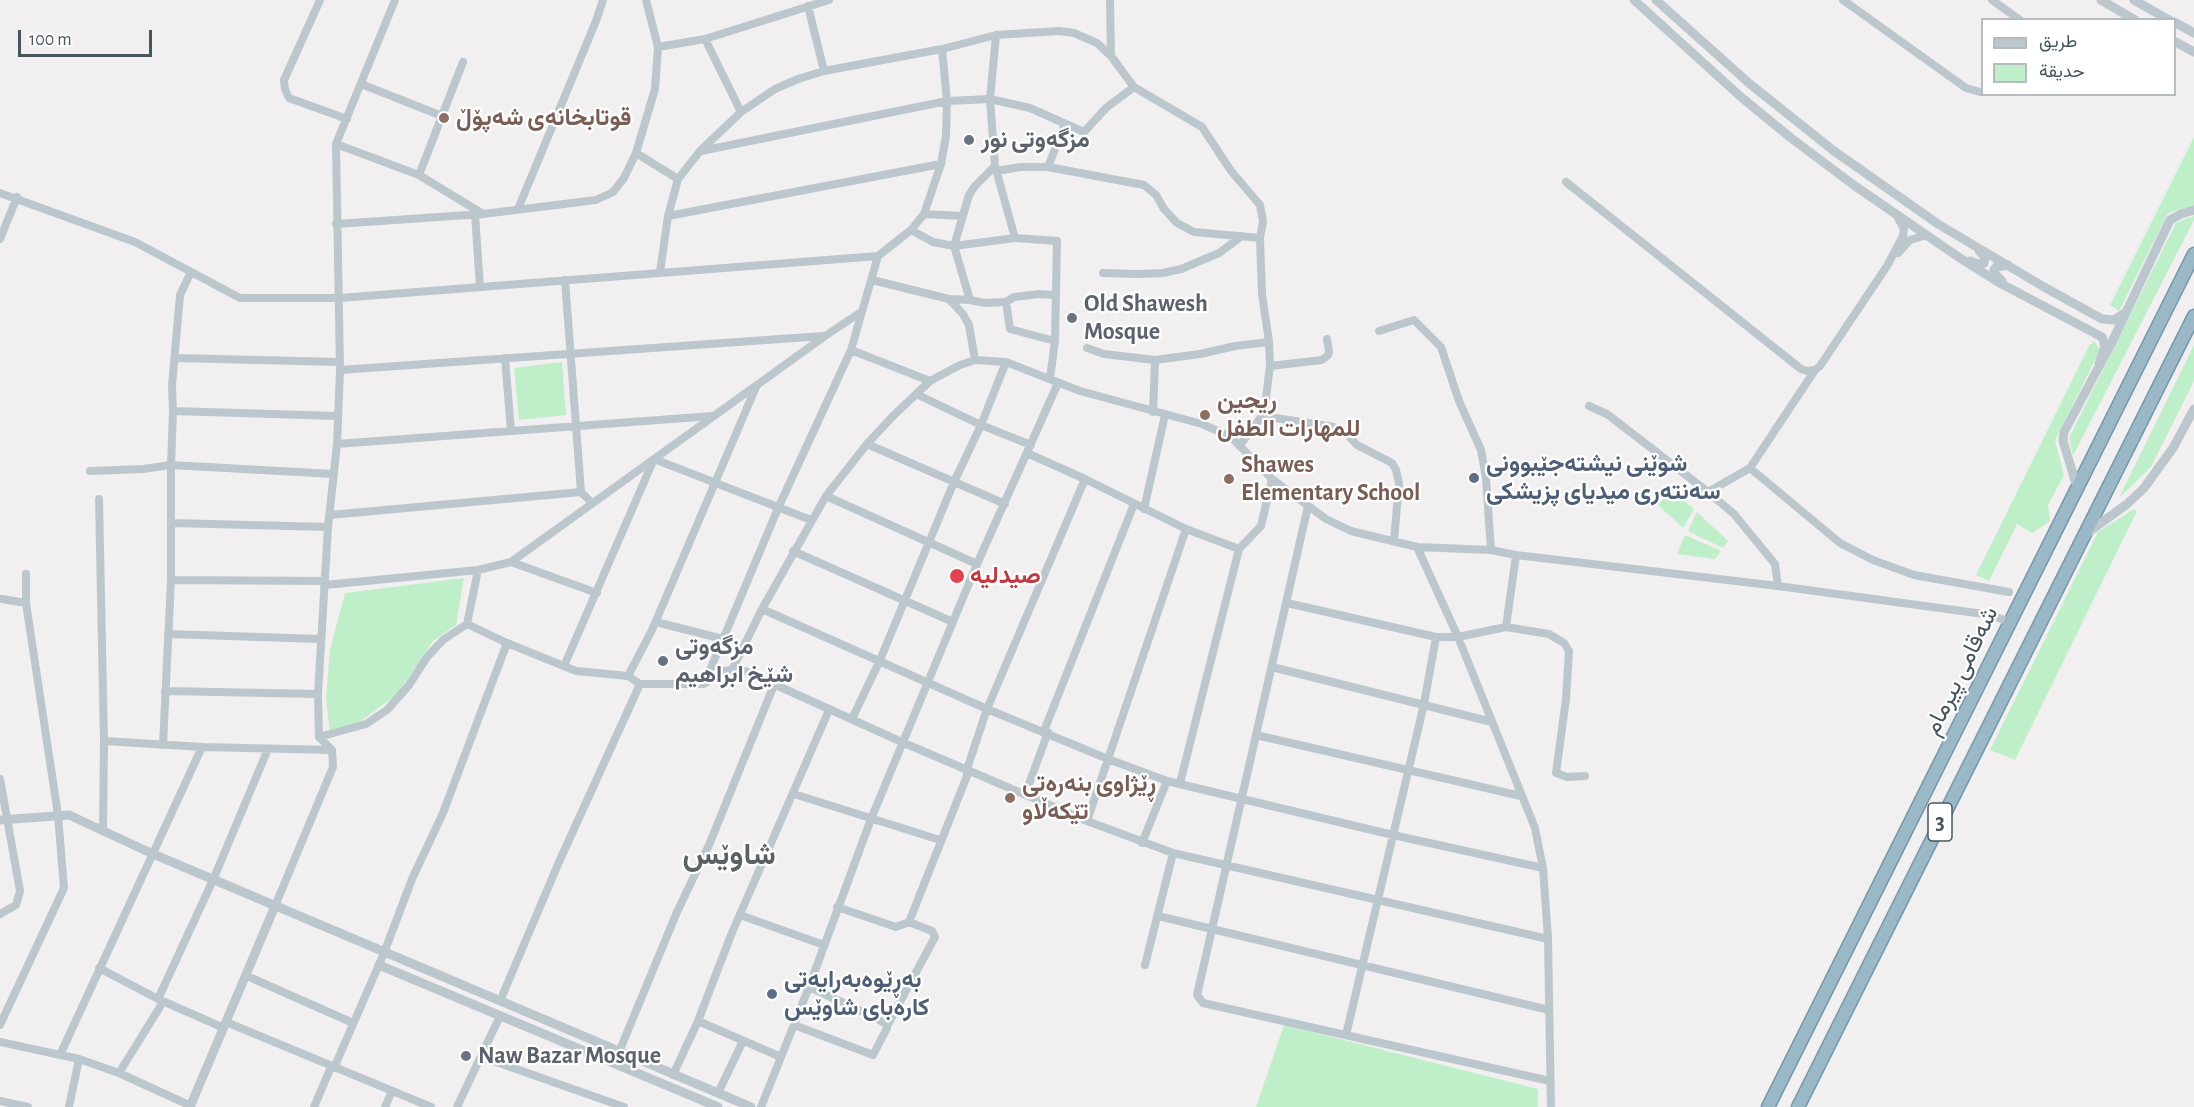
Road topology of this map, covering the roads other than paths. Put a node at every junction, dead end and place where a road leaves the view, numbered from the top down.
1 (320, 0) edge
2 (395, 0) edge
3 (603, 0) edge
4 (646, 0) edge
5 (829, 0) edge
6 (1110, 0) edge
7 (1634, 0) edge
8 (1656, 0) edge
9 (1843, 0) edge
10 (1992, 0) edge
11 (2101, 0) edge
12 (2134, 0) edge
13 (808, 6) junction
14 (2017, 18) edge
15 (2132, 18) edge
16 (2166, 18) edge
17 (2176, 23) edge
18 (2194, 33) edge
19 (996, 35) junction
20 (705, 39) junction
21 (2176, 42) edge
22 (658, 46) junction
23 (942, 48) junction
24 (2194, 52) edge
25 (1111, 56) junction
26 (463, 62) dead end
27 (824, 71) junction
28 (361, 84) junction
29 (1134, 87) junction
30 (1980, 92) dead end
31 (990, 99) junction
32 (947, 101) junction
33 (741, 112) junction
34 (442, 116) junction
35 (346, 119) junction
36 (1065, 124) junction
37 (336, 144) junction
38 (700, 151) junction
39 (636, 153) junction
40 (941, 164) junction
41 (1048, 167) junction
42 (996, 168) junction
43 (419, 175) junction
44 (678, 179) junction
45 (1566, 182) dead end
46 (0, 193) edge
47 (16, 198) junction
48 (518, 209) junction
49 (2194, 210) edge
50 (478, 214) junction
51 (924, 214) junction
52 (668, 216) junction
53 (962, 216) junction
54 (1897, 216) junction
55 (336, 224) junction
56 (911, 230) junction
57 (1927, 235) junction
58 (1242, 236) junction
59 (1960, 237) junction
60 (1015, 238) junction
61 (1260, 238) junction
62 (0, 239) edge
63 (954, 246) junction
64 (1948, 251) junction
65 (2194, 254) edge
66 (878, 256) junction
67 (2008, 265) junction
68 (1887, 266) junction
69 (191, 272) junction
70 (660, 272) junction
71 (1103, 273) dead end
72 (565, 280) junction
73 (872, 280) junction
74 (480, 287) junction
75 (2015, 290) junction
76 (1055, 295) junction
77 (340, 298) junction
78 (949, 299) junction
79 (970, 300) junction
80 (1006, 302) junction
81 (861, 312) junction
82 (2126, 312) junction
83 (2194, 316) edge
84 (1378, 331) dead end
85 (825, 336) junction
86 (1327, 339) dead end
87 (1055, 341) junction
88 (1269, 342) junction
89 (1087, 348) dead end
90 (851, 350) junction
91 (570, 353) junction
92 (175, 358) junction
93 (505, 358) junction
94 (975, 360) junction
95 (1155, 360) junction
96 (1006, 362) junction
97 (2099, 364) junction
98 (340, 366) junction
99 (1270, 366) junction
100 (1815, 370) junction
101 (1050, 378) junction
102 (930, 381) junction
103 (1058, 383) junction
104 (756, 385) junction
105 (916, 394) junction
106 (1589, 406) dead end
107 (2194, 409) edge
108 (173, 411) junction
109 (1153, 412) junction
110 (1165, 415) junction
111 (338, 416) junction
112 (713, 416) junction
113 (1262, 416) junction
114 (576, 426) junction
115 (981, 426) junction
116 (511, 431) junction
117 (337, 444) junction
118 (867, 444) junction
119 (1240, 444) junction
120 (1031, 445) junction
121 (1027, 453) junction
122 (654, 459) junction
123 (171, 465) junction
124 (1750, 468) junction
125 (90, 471) dead end
126 (334, 474) junction
127 (1084, 478) junction
128 (1272, 478) junction
129 (715, 482) junction
130 (954, 482) junction
131 (2077, 487) junction
132 (581, 492) junction
133 (1708, 492) junction
134 (826, 496) junction
135 (99, 498) dead end
136 (592, 503) junction
137 (1005, 504) junction
138 (1134, 504) junction
139 (779, 506) junction
140 (1308, 506) junction
141 (1144, 509) junction
142 (330, 515) junction
143 (811, 520) junction
144 (172, 523) junction
145 (328, 527) junction
146 (1186, 529) junction
147 (2082, 536) junction
148 (929, 541) junction
149 (1394, 541) junction
150 (1417, 547) junction
151 (1239, 549) junction
152 (1491, 550) junction
153 (793, 551) junction
154 (1516, 555) junction
155 (511, 562) junction
156 (977, 564) junction
157 (478, 570) junction
158 (26, 574) dead end
159 (171, 580) junction
160 (325, 583) junction
161 (1778, 586) junction
162 (0, 588) edge
163 (2009, 592) dead end
164 (597, 593) junction
165 (1, 601) edge
166 (903, 601) junction
167 (26, 603) junction
168 (1287, 603) junction
169 (762, 609) junction
170 (656, 622) junction
171 (953, 622) junction
172 (2009, 622) junction
173 (467, 624) junction
174 (1506, 627) junction
175 (168, 634) junction
176 (1436, 637) junction
177 (1458, 637) junction
178 (321, 639) junction
179 (723, 639) junction
180 (507, 643) junction
181 (880, 660) junction
182 (564, 666) junction
183 (1272, 667) junction
184 (732, 670) junction
185 (628, 676) junction
186 (929, 683) junction
187 (640, 684) junction
188 (704, 684) junction
189 (774, 685) junction
190 (165, 691) junction
191 (318, 694) junction
192 (1424, 704) junction
193 (987, 709) junction
194 (829, 710) junction
195 (852, 719) junction
196 (1492, 722) junction
197 (1046, 732) junction
198 (1256, 735) junction
199 (319, 737) junction
200 (104, 741) junction
201 (904, 743) junction
202 (163, 745) junction
203 (202, 747) junction
204 (268, 749) junction
205 (332, 750) junction
206 (1108, 759) junction
207 (966, 769) junction
208 (1407, 770) junction
209 (1585, 776) dead end
210 (0, 779) edge
211 (1167, 781) junction
212 (1180, 783) junction
213 (794, 794) junction
214 (1025, 795) junction
215 (1521, 796) junction
216 (1242, 798) junction
217 (58, 815) junction
218 (872, 819) junction
219 (3, 820) edge
220 (1087, 821) junction
221 (103, 830) junction
222 (1393, 835) junction
223 (940, 840) junction
224 (1142, 843) junction
225 (153, 854) junction
226 (1173, 854) junction
227 (1226, 865) junction
228 (1543, 868) junction
229 (213, 880) junction
230 (1376, 900) junction
231 (275, 906) junction
232 (837, 908) junction
233 (0, 914) edge
234 (740, 915) junction
235 (1158, 916) junction
236 (909, 922) junction
237 (1212, 930) junction
238 (1548, 939) junction
239 (824, 945) junction
240 (384, 953) junction
241 (379, 965) junction
242 (1145, 965) dead end
243 (1361, 965) junction
244 (99, 968) junction
245 (247, 976) junction
246 (809, 987) junction
247 (160, 1001) junction
248 (500, 1001) junction
249 (1549, 1010) junction
250 (500, 1016) junction
251 (698, 1021) junction
252 (353, 1023) junction
253 (0, 1025) edge
254 (225, 1025) junction
255 (794, 1025) junction
256 (887, 1026) junction
257 (1346, 1035) junction
258 (743, 1041) junction
259 (0, 1042) edge
260 (619, 1052) junction
261 (60, 1055) junction
262 (482, 1057) junction
263 (781, 1057) junction
264 (79, 1059) junction
265 (333, 1067) junction
266 (119, 1073) junction
267 (673, 1075) junction
268 (1550, 1081) junction
269 (392, 1091) junction
270 (718, 1093) junction
271 (0, 1101) edge
272 (190, 1106) edge
273 (28, 1107) edge
274 (69, 1107) edge
275 (314, 1107) edge
276 (385, 1107) edge
277 (430, 1107) edge
278 (457, 1107) edge
279 (624, 1107) edge
280 (718, 1107) edge
281 (751, 1107) edge
282 (760, 1107) edge
283 (1551, 1107) edge
284 (1768, 1107) edge
285 (1798, 1107) edge

1 - 35 street
2 - 28 street
3 - 48 street
4 - 22 street
5 - 13 street
6 - 25 street
7 - 54 street
8 - 59 street
9 - 30 street
10 - 14 street
11 - 15 street
12 - 16 street
13 - 20 street
13 - 27 street
17 - 18 street
19 - 23 street
19 - 25 street
19 - 31 street
20 - 22 street
20 - 33 street
21 - 24 street
22 - 39 street
23 - 27 street
23 - 32 street
25 - 29 street
26 - 34 street
27 - 33 street
28 - 34 street
28 - 35 street
29 - 36 street
29 - 61 street
31 - 32 street
31 - 36 street
31 - 42 street
32 - 38 street
32 - 40 street
33 - 38 street
34 - 43 street
35 - 37 street
36 - 41 street
37 - 43 street
37 - 55 street
38 - 44 street
39 - 44 street
39 - 48 street
40 - 51 street
40 - 52 street
41 - 42 street
41 - 58 street
42 - 53 street
42 - 60 street
43 - 50 street
44 - 52 street
45 - 100 street
46 - 47 street
47 - 62 street
47 - 69 street
48 - 50 street
49 - 82 street
50 - 55 street
50 - 74 street
51 - 53 street
51 - 56 street
52 - 70 street
53 - 63 street
54 - 57 street
54 - 68 street
55 - 77 street
56 - 63 street
56 - 66 street
57 - 64 street
57 - 68 street
58 - 61 street
58 - 71 street
59 - 64 street
59 - 67 street
60 - 63 street
60 - 76 street
61 - 88 street
63 - 79 street
64 - 75 street
65 - 131 highway, شەقامی پیرمام / 3
66 - 70 street
66 - 73 street
67 - 75 street
67 - 82 street
68 - 100 street
69 - 77 street
69 - 92 street
70 - 72 street
72 - 74 street
72 - 91 street
73 - 78 street
73 - 81 street
74 - 77 street
75 - 97 street
76 - 80 street
76 - 87 street
77 - 98 street
78 - 79 street
78 - 94 street
79 - 80 street
80 - 87 street
81 - 85 street
81 - 90 street
82 - 97 street
83 - 147 highway, شەقامی پیرمام / 3
84 - 152 street
85 - 91 street
85 - 104 street
86 - 99 street
87 - 101 street
88 - 95 street
88 - 99 street
89 - 95 street
90 - 102 street
90 - 139 street
91 - 93 street
91 - 114 street
92 - 98 street
92 - 108 street
93 - 98 street
93 - 116 street
94 - 96 street
94 - 102 street
95 - 109 street
96 - 101 street
96 - 115 street
97 - 131 street
98 - 111 street
99 - 113 street
100 - 124 street
101 - 103 street
102 - 105 street
103 - 109 street
103 - 120 street
104 - 112 street
104 - 129 street
105 - 115 street
105 - 118 street
106 - 133 street
107 - 147 street
108 - 111 street
108 - 123 street
109 - 110 street
110 - 119 street
110 - 141 street
111 - 117 street
112 - 114 street
112 - 122 street
113 - 119 street
113 - 149 street
114 - 116 street
114 - 132 street
115 - 120 street
115 - 130 street
116 - 117 street
117 - 126 street
118 - 130 street
118 - 134 street
119 - 128 street
120 - 121 street
121 - 127 street
121 - 137 street
122 - 129 street
122 - 136 street
122 - 164 street
123 - 125 street
123 - 126 street
123 - 144 street
124 - 133 street
124 - 163 street
126 - 142 street
127 - 138 street
127 - 193 street
128 - 140 street
128 - 151 street
129 - 139 street
129 - 170 street
130 - 137 street
130 - 148 street
131 - 172 highway, شەقامی پیرمام / 3
132 - 136 street
132 - 142 street
133 - 161 street
134 - 143 street
134 - 148 street
135 - 200 street
136 - 155 street
137 - 156 street
138 - 141 street
138 - 197 street
139 - 143 street
139 - 179 street
140 - 149 street
140 - 168 street
141 - 146 street
142 - 145 street
143 - 153 street
144 - 145 street
144 - 159 street
145 - 160 street
146 - 151 street
146 - 206 street
147 - 285 highway, شەقامی پیرمام / 3
148 - 156 street
148 - 166 street
149 - 150 street
150 - 152 street
150 - 177 street
151 - 212 street
152 - 154 street
153 - 166 street
153 - 169 street
154 - 161 street
154 - 174 street
155 - 157 street
155 - 164 street
156 - 171 street
157 - 160 street
157 - 173 street
158 - 167 street
159 - 160 street
159 - 175 street
160 - 178 street
161 - 172 street
162 - 165 street
164 - 182 street
165 - 167 street
166 - 171 street
166 - 181 street
167 - 217 street
168 - 176 street
168 - 183 street
169 - 181 street
169 - 184 street
170 - 179 street
170 - 185 street
171 - 186 street
172 - 284 highway, شەقامی پیرمام / 3
173 - 180 street
173 - 199 street
174 - 177 street
174 - 209 street
175 - 178 street
175 - 190 street
176 - 177 street
176 - 192 street
177 - 196 street
178 - 191 street
179 - 188 street
180 - 182 street
180 - 240 street
181 - 186 street
181 - 195 street
182 - 185 street
183 - 192 street
183 - 198 street
184 - 188 street
184 - 189 street
185 - 187 street
186 - 193 street
186 - 201 street
187 - 188 street
187 - 248 street
189 - 194 street
189 - 260 street
190 - 191 street
190 - 202 street
191 - 199 street
192 - 196 street
192 - 208 street
193 - 197 street
193 - 207 street
194 - 195 street
194 - 213 street
195 - 201 street
196 - 215 street
197 - 206 street
197 - 214 street
198 - 208 street
198 - 216 street
199 - 205 street
200 - 202 street
200 - 221 street
201 - 207 street
201 - 218 street
202 - 203 street
203 - 204 street
203 - 225 street
204 - 205 street
204 - 229 street
205 - 231 street
206 - 211 street
206 - 220 street
207 - 214 street
207 - 223 street
208 - 215 street
208 - 222 street
210 - 219 street
211 - 212 street
211 - 224 street
212 - 216 street
213 - 218 street
213 - 234 street
214 - 220 street
215 - 228 street
216 - 222 street
216 - 227 street
217 - 219 street
217 - 221 street
217 - 253 street
218 - 223 street
218 - 232 street
219 - 233 street
220 - 224 street
221 - 225 street
222 - 228 street
222 - 230 street
223 - 236 street
224 - 226 street
225 - 229 street
225 - 244 street
226 - 227 street
226 - 235 street
227 - 230 street
227 - 237 street
228 - 238 street
229 - 231 street
229 - 247 street
230 - 238 street
230 - 243 street
231 - 240 street
231 - 245 street
232 - 236 street
232 - 239 street
234 - 239 street
234 - 251 street
235 - 237 street
235 - 242 street
236 - 256 street
237 - 243 street
237 - 257 street
238 - 249 street
239 - 246 street
240 - 241 street
240 - 248 street
241 - 250 street
241 - 252 street
243 - 249 street
243 - 257 street
244 - 247 street
244 - 261 street
245 - 252 street
245 - 254 street
246 - 255 street
246 - 256 street
247 - 254 street
247 - 266 street
248 - 260 street
249 - 268 street
250 - 262 street
250 - 280 street
251 - 258 street
251 - 267 street
252 - 265 street
254 - 265 street
254 - 272 street
255 - 256 street
255 - 263 street
257 - 268 street
258 - 263 street
258 - 270 street
259 - 261 street
260 - 267 street
261 - 264 street
262 - 278 street
262 - 279 street
263 - 282 street
264 - 266 street
264 - 274 street
265 - 269 street
265 - 275 street
266 - 272 street
267 - 270 street
268 - 283 street
269 - 276 street
269 - 277 street
270 - 281 street
271 - 273 street

